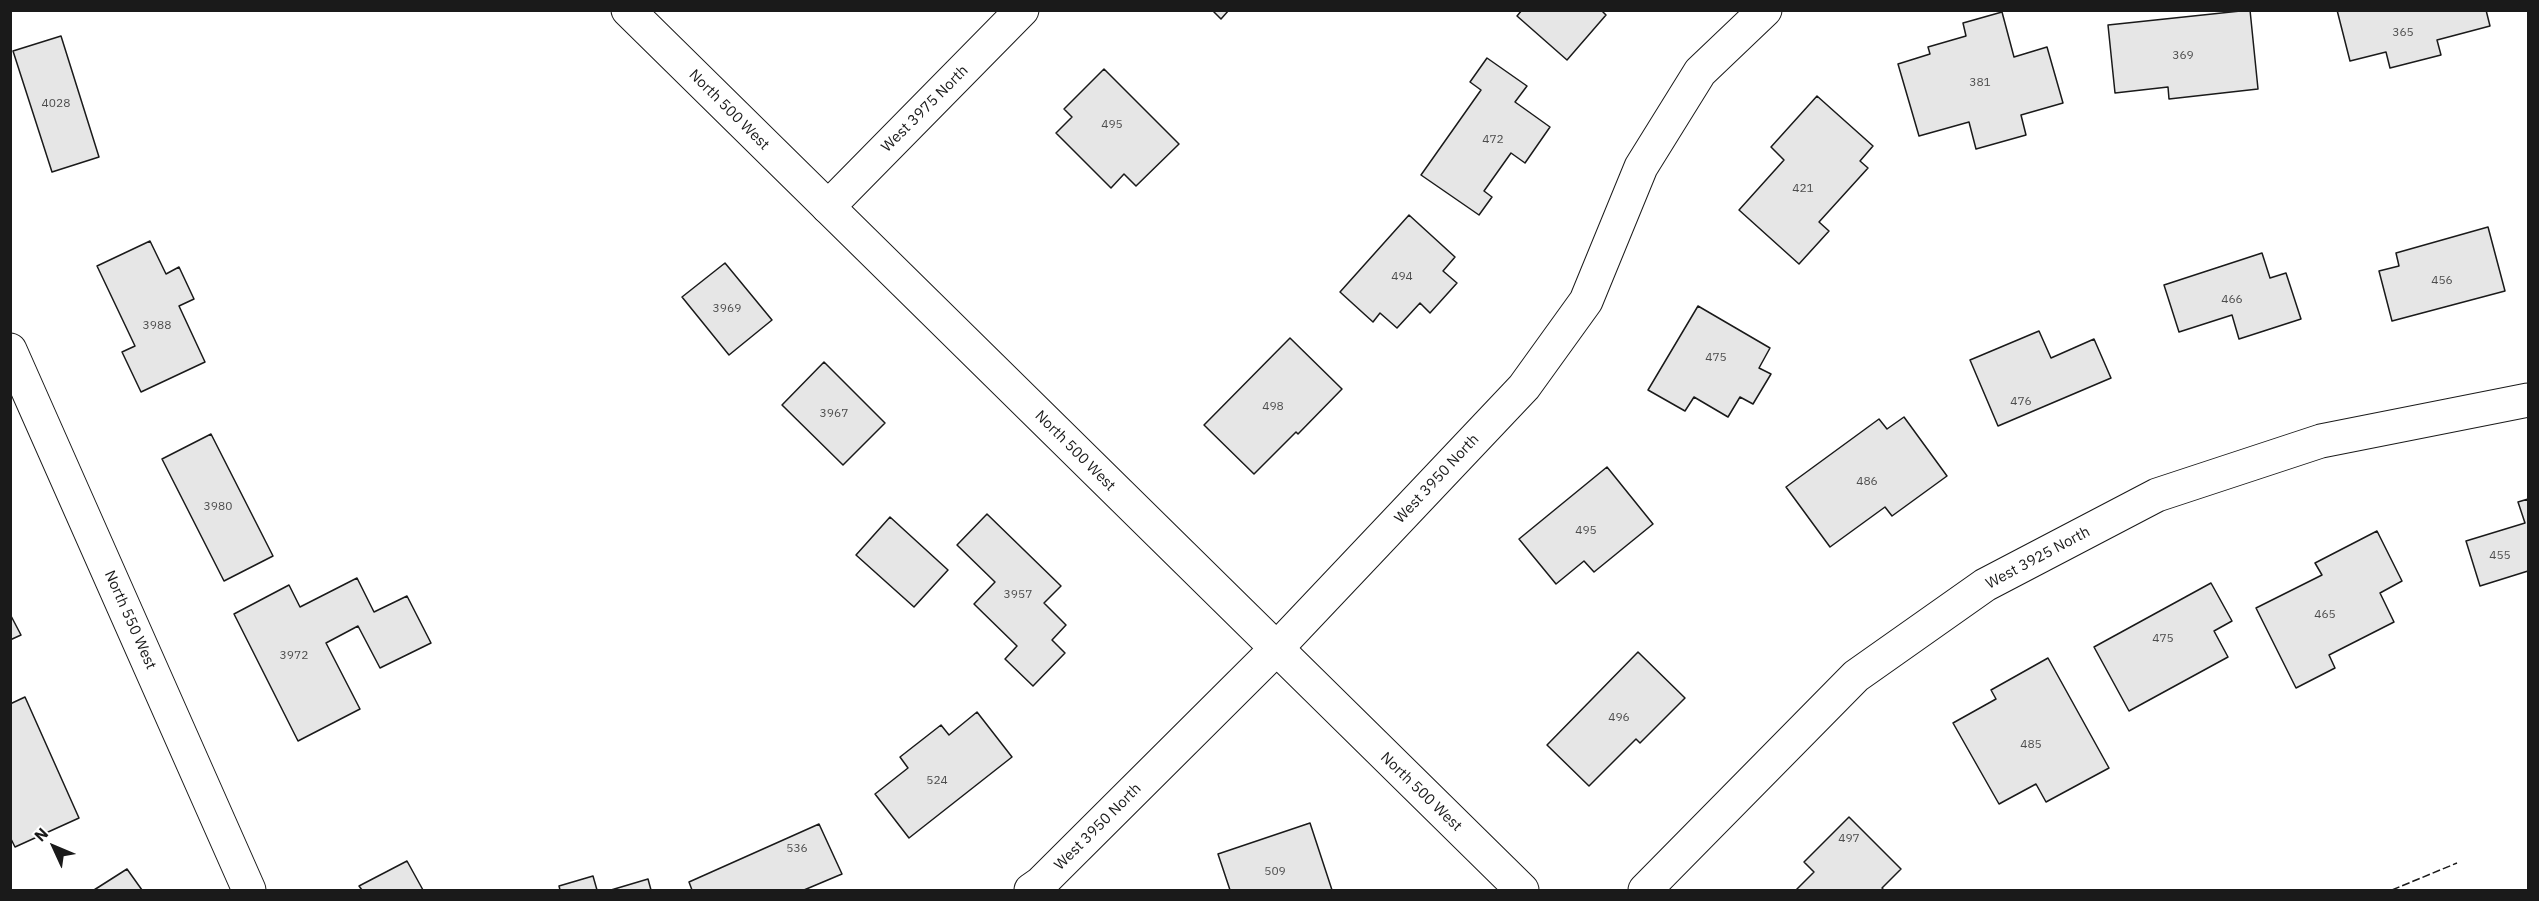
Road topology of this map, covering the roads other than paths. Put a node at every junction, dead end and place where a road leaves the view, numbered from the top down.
1 (628, 10) edge
2 (1022, 10) edge
3 (1765, 10) edge
4 (828, 207) junction
5 (10, 350) edge
6 (2529, 400) edge
7 (1276, 649) junction
8 (249, 891) edge
9 (1031, 891) edge
10 (1522, 891) edge
11 (1645, 891) edge

1 - 4 street, North 500 West
2 - 4 street, West 3975 North
3 - 7 street, West 3950 North
4 - 7 street, North 500 West
5 - 8 street, North 550 West
6 - 11 street, West 3925 North
7 - 9 street, West 3950 North
7 - 10 street, North 500 West

